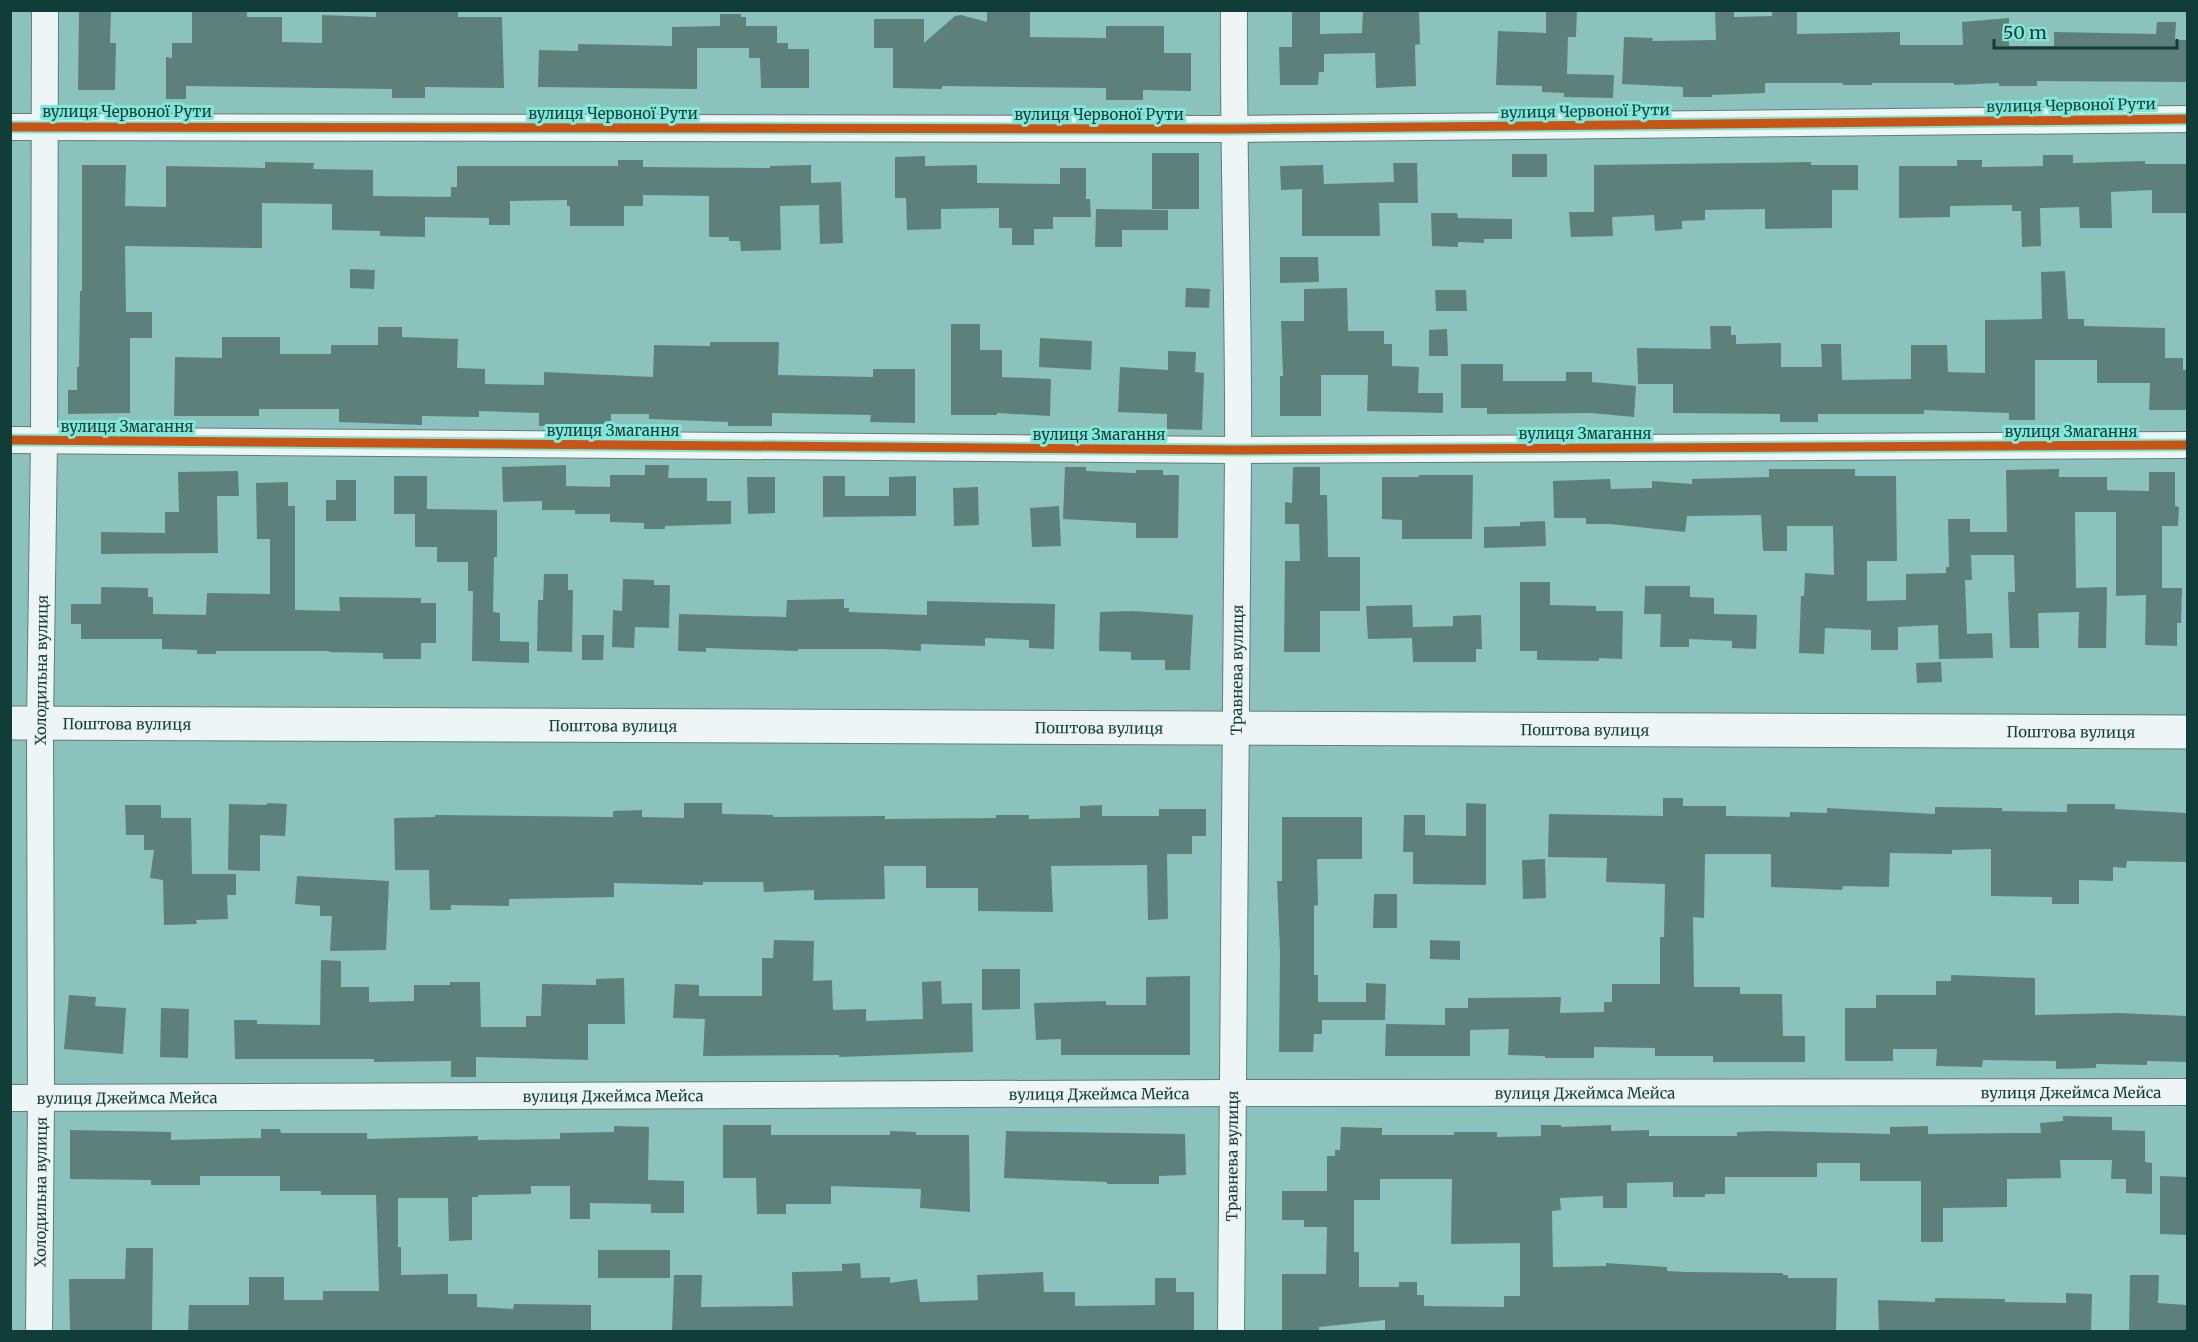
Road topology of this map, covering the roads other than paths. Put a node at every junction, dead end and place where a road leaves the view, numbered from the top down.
1 (45, 10) edge
2 (1234, 10) edge
3 (2187, 119) edge
4 (45, 126) junction
5 (10, 127) edge
6 (1233, 129) junction
7 (10, 441) edge
8 (44, 441) junction
9 (2187, 445) edge
10 (1238, 450) junction
11 (25, 724) edge
12 (1237, 729) junction
13 (2187, 732) edge
14 (2187, 1092) edge
15 (1231, 1093) junction
16 (10, 1098) edge
17 (41, 1099) junction
18 (39, 1332) edge
19 (1231, 1332) edge

1 - 4 street, Холодильна вулиця
2 - 6 street, Травнева вулиця
3 - 6 street, вулиця Червоної Рути
4 - 5 street, вулиця Червоної Рути
4 - 6 street, вулиця Червоної Рути
4 - 8 street, Холодильна вулиця
6 - 10 street, Травнева вулиця
7 - 8 street, вулиця Змагання
8 - 10 street, вулиця Змагання
8 - 11 street, Холодильна вулиця
9 - 10 street, вулиця Змагання
10 - 12 street, Травнева вулиця
11 - 12 street, Поштова вулиця
11 - 17 street, Холодильна вулиця
12 - 13 street, Поштова вулиця
12 - 15 street, Травнева вулиця
14 - 15 street, вулиця Джеймса Мейса
15 - 17 street, вулиця Джеймса Мейса
15 - 19 street, Травнева вулиця
16 - 17 street, вулиця Джеймса Мейса
17 - 18 street, Холодильна вулиця

